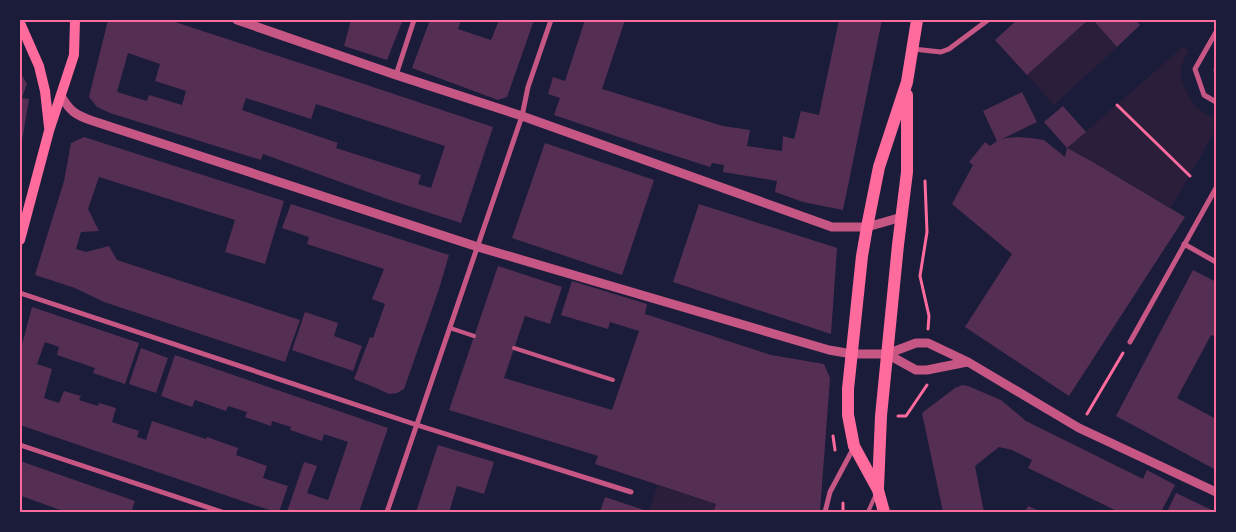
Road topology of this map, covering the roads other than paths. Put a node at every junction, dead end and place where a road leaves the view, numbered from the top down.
1 (75, 20) edge
2 (237, 20) edge
3 (414, 20) edge
4 (551, 20) edge
5 (918, 20) edge
6 (988, 20) edge
7 (20, 23) edge
8 (1216, 32) edge
9 (913, 49) junction
10 (396, 75) junction
11 (907, 82) junction
12 (60, 96) junction
13 (1216, 102) edge
14 (522, 116) junction
15 (49, 131) junction
16 (1216, 188) edge
17 (902, 217) junction
18 (867, 227) junction
19 (20, 240) edge
20 (1184, 244) junction
21 (478, 247) junction
22 (1216, 262) edge
23 (20, 294) edge
24 (450, 328) junction
25 (474, 336) dead end
26 (1130, 342) road end
27 (514, 348) dead end
28 (852, 354) junction
29 (887, 354) junction
30 (968, 362) junction
31 (613, 380) dead end
32 (417, 425) junction
33 (20, 445) edge
34 (854, 446) junction
35 (878, 490) junction
36 (631, 492) dead end
37 (1216, 492) edge
38 (222, 512) edge
39 (387, 512) edge
40 (825, 512) edge
41 (868, 512) edge
42 (884, 512) edge

1 - 12 main road
2 - 10 street
3 - 10 street
4 - 14 street
5 - 9 main road
6 - 9 street
7 - 15 main road
8 - 13 street
9 - 11 main road
10 - 14 street
11 - 17 main road
11 - 18 main road
12 - 15 main road
12 - 21 street
14 - 18 street
14 - 21 street
15 - 19 main road
16 - 20 street
17 - 18 street
17 - 29 main road
18 - 28 main road
20 - 22 street
20 - 26 street
21 - 24 street
21 - 28 street
23 - 32 street
24 - 25 lane
24 - 32 street
27 - 31 lane
28 - 29 street
28 - 34 main road
29 - 30 street
29 - 30 street
29 - 35 main road
30 - 37 street
32 - 36 street
32 - 39 street
33 - 38 street
34 - 35 main road
34 - 40 street
35 - 41 lane
35 - 42 main road

